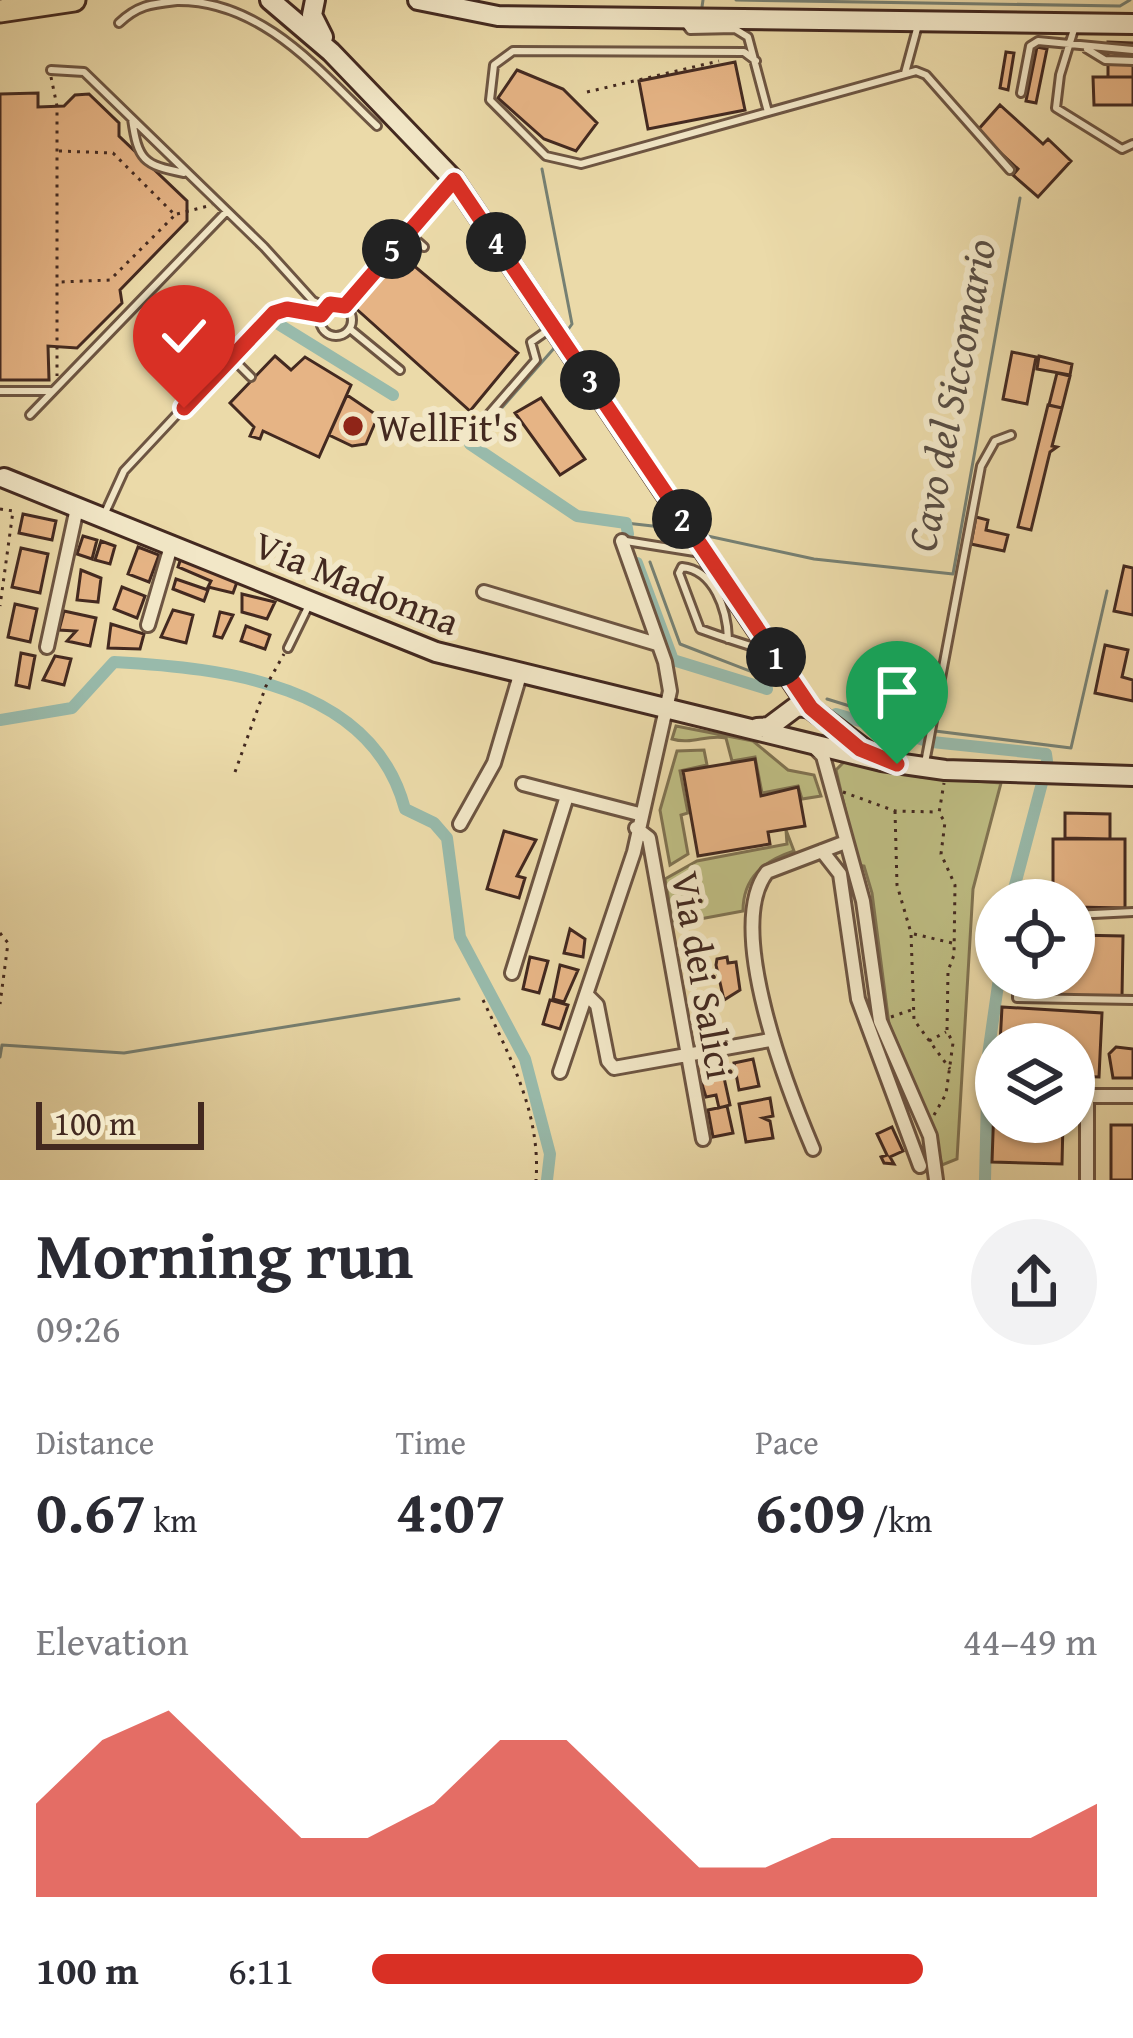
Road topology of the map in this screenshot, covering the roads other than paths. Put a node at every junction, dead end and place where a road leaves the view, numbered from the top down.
1 (74, 0) edge
2 (270, 0) edge
3 (315, 0) edge
4 (418, 0) edge
5 (442, 3) edge
6 (0, 11) edge
7 (682, 19) junction
8 (920, 22) junction
9 (119, 23) dead end
10 (1076, 23) junction
11 (1133, 23) edge
12 (1069, 46) junction
13 (1084, 47) junction
14 (1133, 50) edge
15 (331, 52) junction
16 (756, 61) junction
17 (1133, 61) edge
18 (51, 70) road end
19 (905, 73) junction
20 (1021, 93) dead end
21 (768, 112) junction
22 (131, 118) junction
23 (377, 127) dead end
24 (1133, 144) edge
25 (1010, 170) dead end
26 (188, 174) junction
27 (454, 180) junction
28 (227, 211) junction
29 (406, 232) junction
30 (424, 247) dead end
31 (345, 306) junction
32 (323, 311) junction
33 (554, 326) junction
34 (350, 329) junction
35 (233, 358) junction
36 (400, 370) dead end
37 (251, 377) dead end
38 (0, 391) edge
39 (54, 391) junction
40 (30, 415) dead end
41 (461, 433) dead end
42 (1011, 435) dead end
43 (2, 490) edge
44 (76, 508) junction
45 (103, 518) junction
46 (622, 541) joint
47 (172, 543) junction
48 (706, 554) junction
49 (484, 592) dead end
50 (311, 600) junction
51 (148, 625) dead end
52 (728, 639) junction
53 (657, 644) junction
54 (767, 644) junction
55 (47, 647) dead end
56 (288, 648) road end
57 (520, 675) junction
58 (667, 709) junction
59 (802, 713) junction
60 (747, 728) junction
61 (799, 741) junction
62 (842, 754) junction
63 (897, 764) junction
64 (924, 767) junction
65 (826, 770) junction
66 (1133, 776) edge
67 (523, 784) dead end
68 (567, 796) junction
69 (638, 821) junction
70 (460, 824) dead end
71 (843, 843) junction
72 (822, 851) junction
73 (848, 860) junction
74 (840, 874) junction
75 (1133, 912) edge
76 (1095, 914) edge
77 (512, 973) dead end
78 (588, 996) junction
79 (1075, 999) edge
80 (1133, 1000) edge
81 (873, 1024) junction
82 (770, 1040) junction
83 (689, 1055) junction
84 (560, 1072) dead end
85 (1133, 1096) edge
86 (916, 1124) junction
87 (703, 1139) dead end
88 (813, 1150) dead end
89 (920, 1166) dead end
90 (936, 1180) edge
91 (1087, 1180) edge

1 - 6 main road
2 - 15 street
3 - 15 street
4 - 5 street
5 - 7 street
7 - 8 street
7 - 16 lane
8 - 10 street
8 - 19 lane
9 - 23 lane
10 - 11 street
10 - 12 lane
12 - 13 lane
12 - 20 lane
12 - 24 lane
13 - 14 lane
13 - 17 lane
15 - 27 street
16 - 21 lane
16 - 21 lane
18 - 22 lane
19 - 21 lane
19 - 25 lane
22 - 26 lane
22 - 26 lane
26 - 28 lane
27 - 29 lane
27 - 33 street
28 - 32 lane
28 - 39 lane
29 - 30 lane
29 - 31 lane
31 - 32 lane
31 - 34 lane
32 - 34 lane
32 - 35 lane
33 - 41 lane
33 - 48 street
34 - 36 lane
35 - 37 lane
35 - 45 lane
38 - 39 lane
39 - 40 lane
42 - 64 lane
43 - 44 street, Via Madonna
44 - 45 street, Via Madonna
44 - 55 street
45 - 47 street, Via Madonna
46 - 48 lane
46 - 53 street
47 - 50 street, Via Madonna
47 - 51 street
48 - 54 street
49 - 53 street, Via Madonna
50 - 56 lane
50 - 57 street, Via Madonna
52 - 52 lane
52 - 54 lane
53 - 58 street
54 - 59 street
57 - 58 street, Via Madonna
57 - 70 street
58 - 60 street, Via Madonna
58 - 69 street
59 - 60 street, Via Madonna
59 - 61 street
59 - 61 street
59 - 63 street
60 - 61 street, Via Madonna
61 - 62 street, Via Madonna
61 - 65 street
62 - 63 street, Via Madonna
62 - 65 street
63 - 64 street
64 - 66 street
65 - 71 street
67 - 68 street
68 - 69 street
68 - 77 street
69 - 78 street
69 - 83 street, Via dei Salici
71 - 72 street
71 - 73 street
72 - 74 street
72 - 82 street
73 - 74 street
73 - 81 street
74 - 81 street
75 - 76 lane
78 - 83 street
78 - 84 street
79 - 80 lane
81 - 86 street
82 - 83 street
82 - 88 street
83 - 87 street, Via dei Salici
85 - 91 street
86 - 89 street
86 - 90 street

